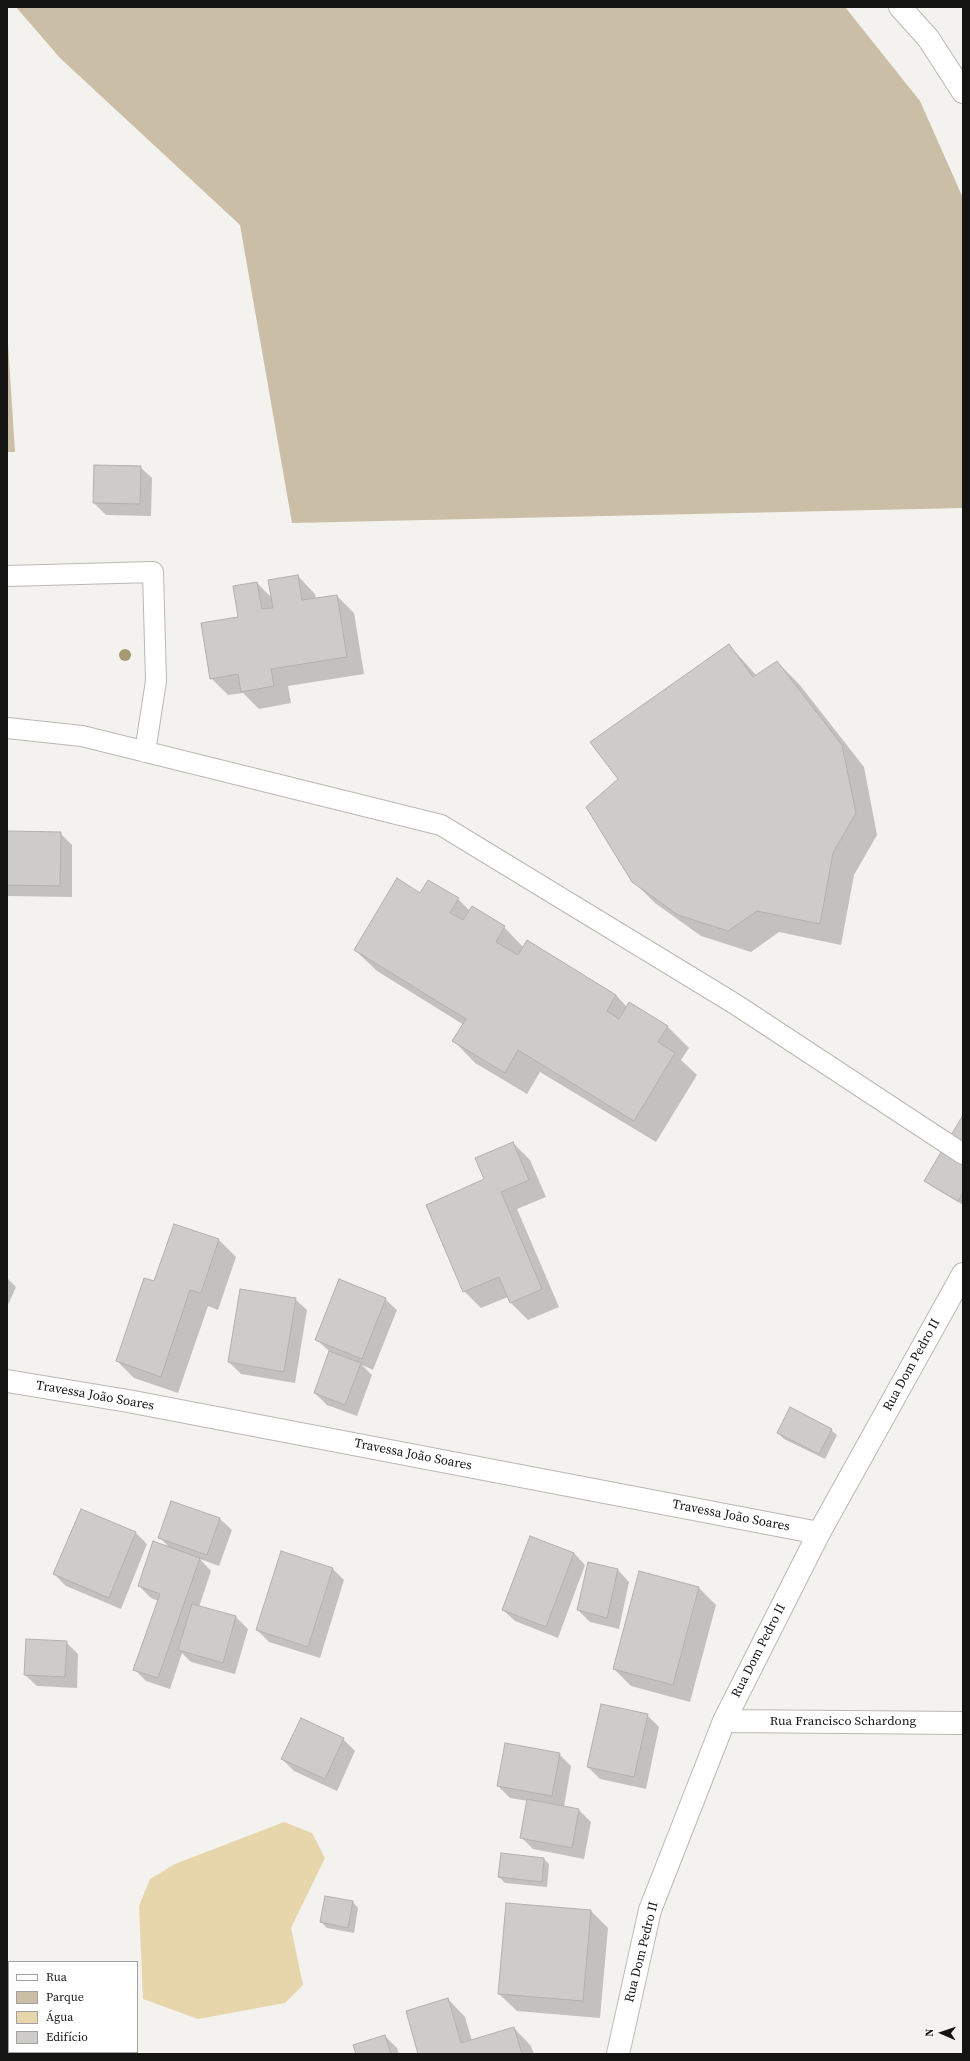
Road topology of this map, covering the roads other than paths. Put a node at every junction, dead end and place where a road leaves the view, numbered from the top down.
1 (900, 7) edge
2 (963, 92) edge
3 (7, 576) edge
4 (7, 728) edge
5 (145, 752) junction
6 (963, 1154) edge
7 (963, 1274) edge
8 (7, 1380) edge
9 (819, 1532) junction
10 (724, 1721) junction
11 (963, 1723) edge
12 (618, 2054) edge

1 - 2 street
3 - 5 lane
4 - 5 lane
5 - 6 lane
7 - 9 street, Rua Dom Pedro II
8 - 9 street, Travessa João Soares
9 - 10 street, Rua Dom Pedro II
10 - 11 street, Rua Francisco Schardong
10 - 12 street, Rua Dom Pedro II

